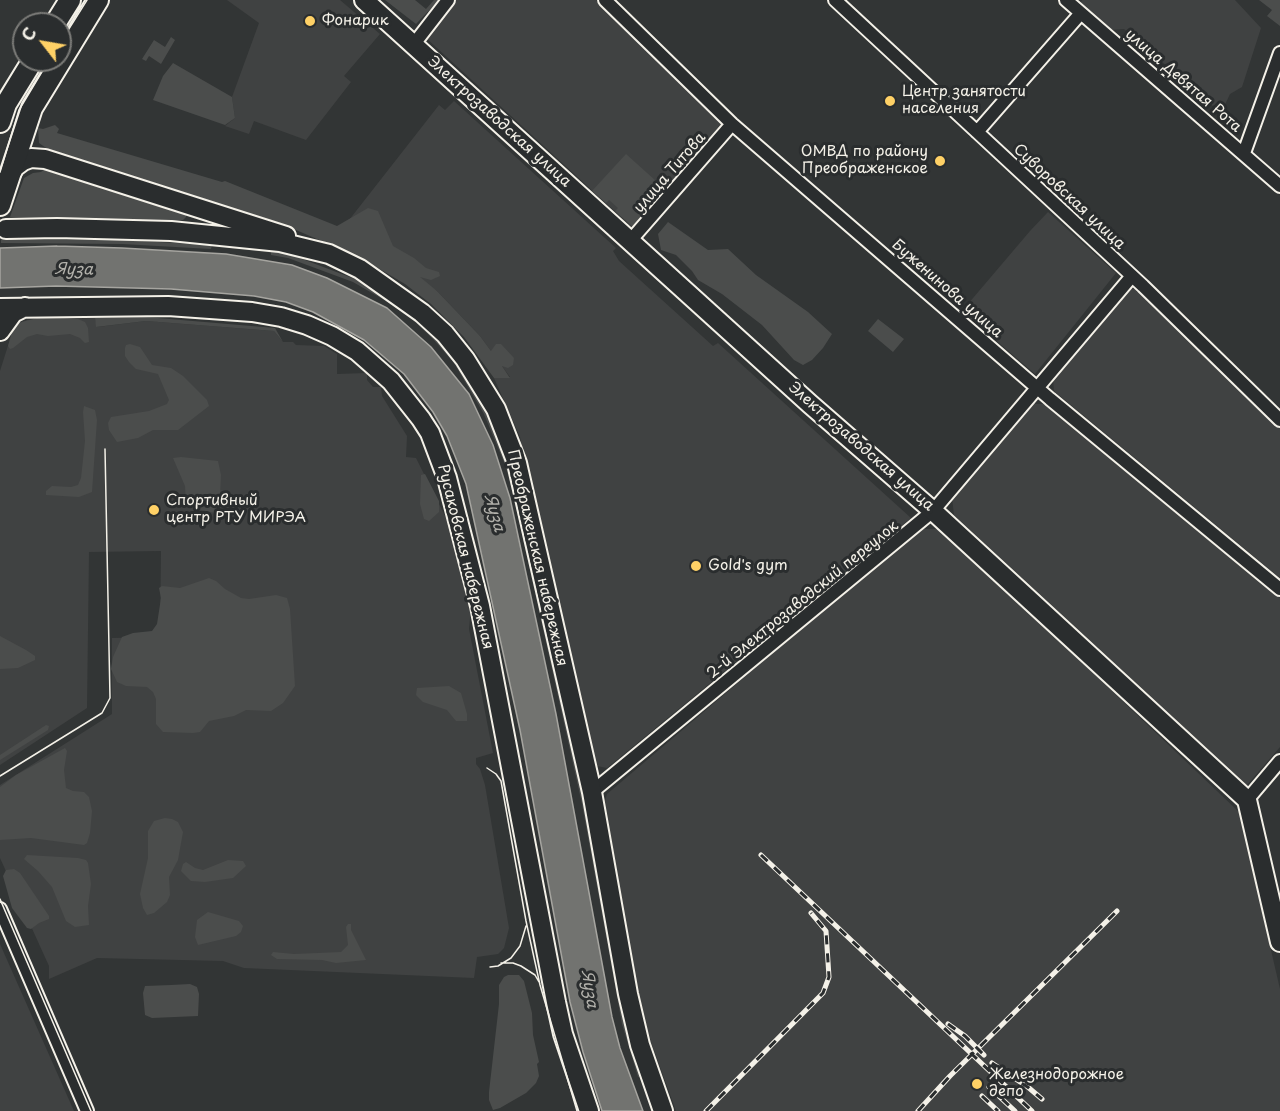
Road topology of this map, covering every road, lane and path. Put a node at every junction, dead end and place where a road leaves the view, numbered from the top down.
1 (98, 0) edge
2 (364, 0) edge
3 (448, 0) edge
4 (605, 0) edge
5 (836, 0) edge
6 (1066, 0) edge
7 (1081, 13) junction
8 (414, 44) junction
9 (1280, 53) edge
10 (26, 72) edge
11 (2, 112) edge
12 (732, 124) junction
13 (26, 126) junction
14 (977, 132) junction
15 (1244, 153) junction
16 (45, 159) junction
17 (1280, 186) edge
18 (5, 190) edge
19 (182, 203) junction
20 (6, 230) dead end
21 (171, 231) junction
22 (630, 241) junction
23 (329, 254) junction
24 (1132, 276) junction
25 (25, 307) junction
26 (0, 308) edge
27 (0, 331) edge
28 (1038, 389) junction
29 (1280, 420) edge
30 (933, 511) junction
31 (1280, 589) edge
32 (1280, 761) edge
33 (592, 792) junction
34 (1247, 800) junction
35 (0, 909) edge
36 (1280, 942) edge
37 (87, 1111) edge
38 (589, 1111) edge
39 (663, 1111) edge

1 - 13 main road
2 - 8 main road, Электрозаводская улица
3 - 8 street
4 - 12 street, Буженинова улица
5 - 14 street, Суворовская улица
6 - 7 street, улица Девятая Рота
7 - 14 street
7 - 15 street, улица Девятая Рота
8 - 22 main road, Электрозаводская улица
9 - 15 street
10 - 11 main road
12 - 22 street, улица Титова
12 - 28 street, Буженинова улица
13 - 16 main road
13 - 18 main road
14 - 24 street, Суворовская улица
15 - 17 street, улица Девятая Рота
16 - 18 main road
16 - 19 main road
19 - 21 main road
19 - 23 main road
20 - 21 main road, Преображенская набережная
21 - 23 main road, Преображенская набережная
22 - 30 main road, Электрозаводская улица
23 - 33 main road, Преображенская набережная
24 - 28 street, 2-й Электрозаводский переулок
24 - 29 street, Суворовская улица
25 - 26 main road, Русаковская набережная
25 - 27 main road
25 - 38 main road, Русаковская набережная
28 - 30 street, 2-й Электрозаводский переулок
28 - 31 street, Буженинова улица
30 - 33 street, 2-й Электрозаводский переулок
30 - 34 main road, Электрозаводская улица
32 - 34 street
33 - 39 main road, Преображенская набережная
34 - 36 main road
35 - 37 street

